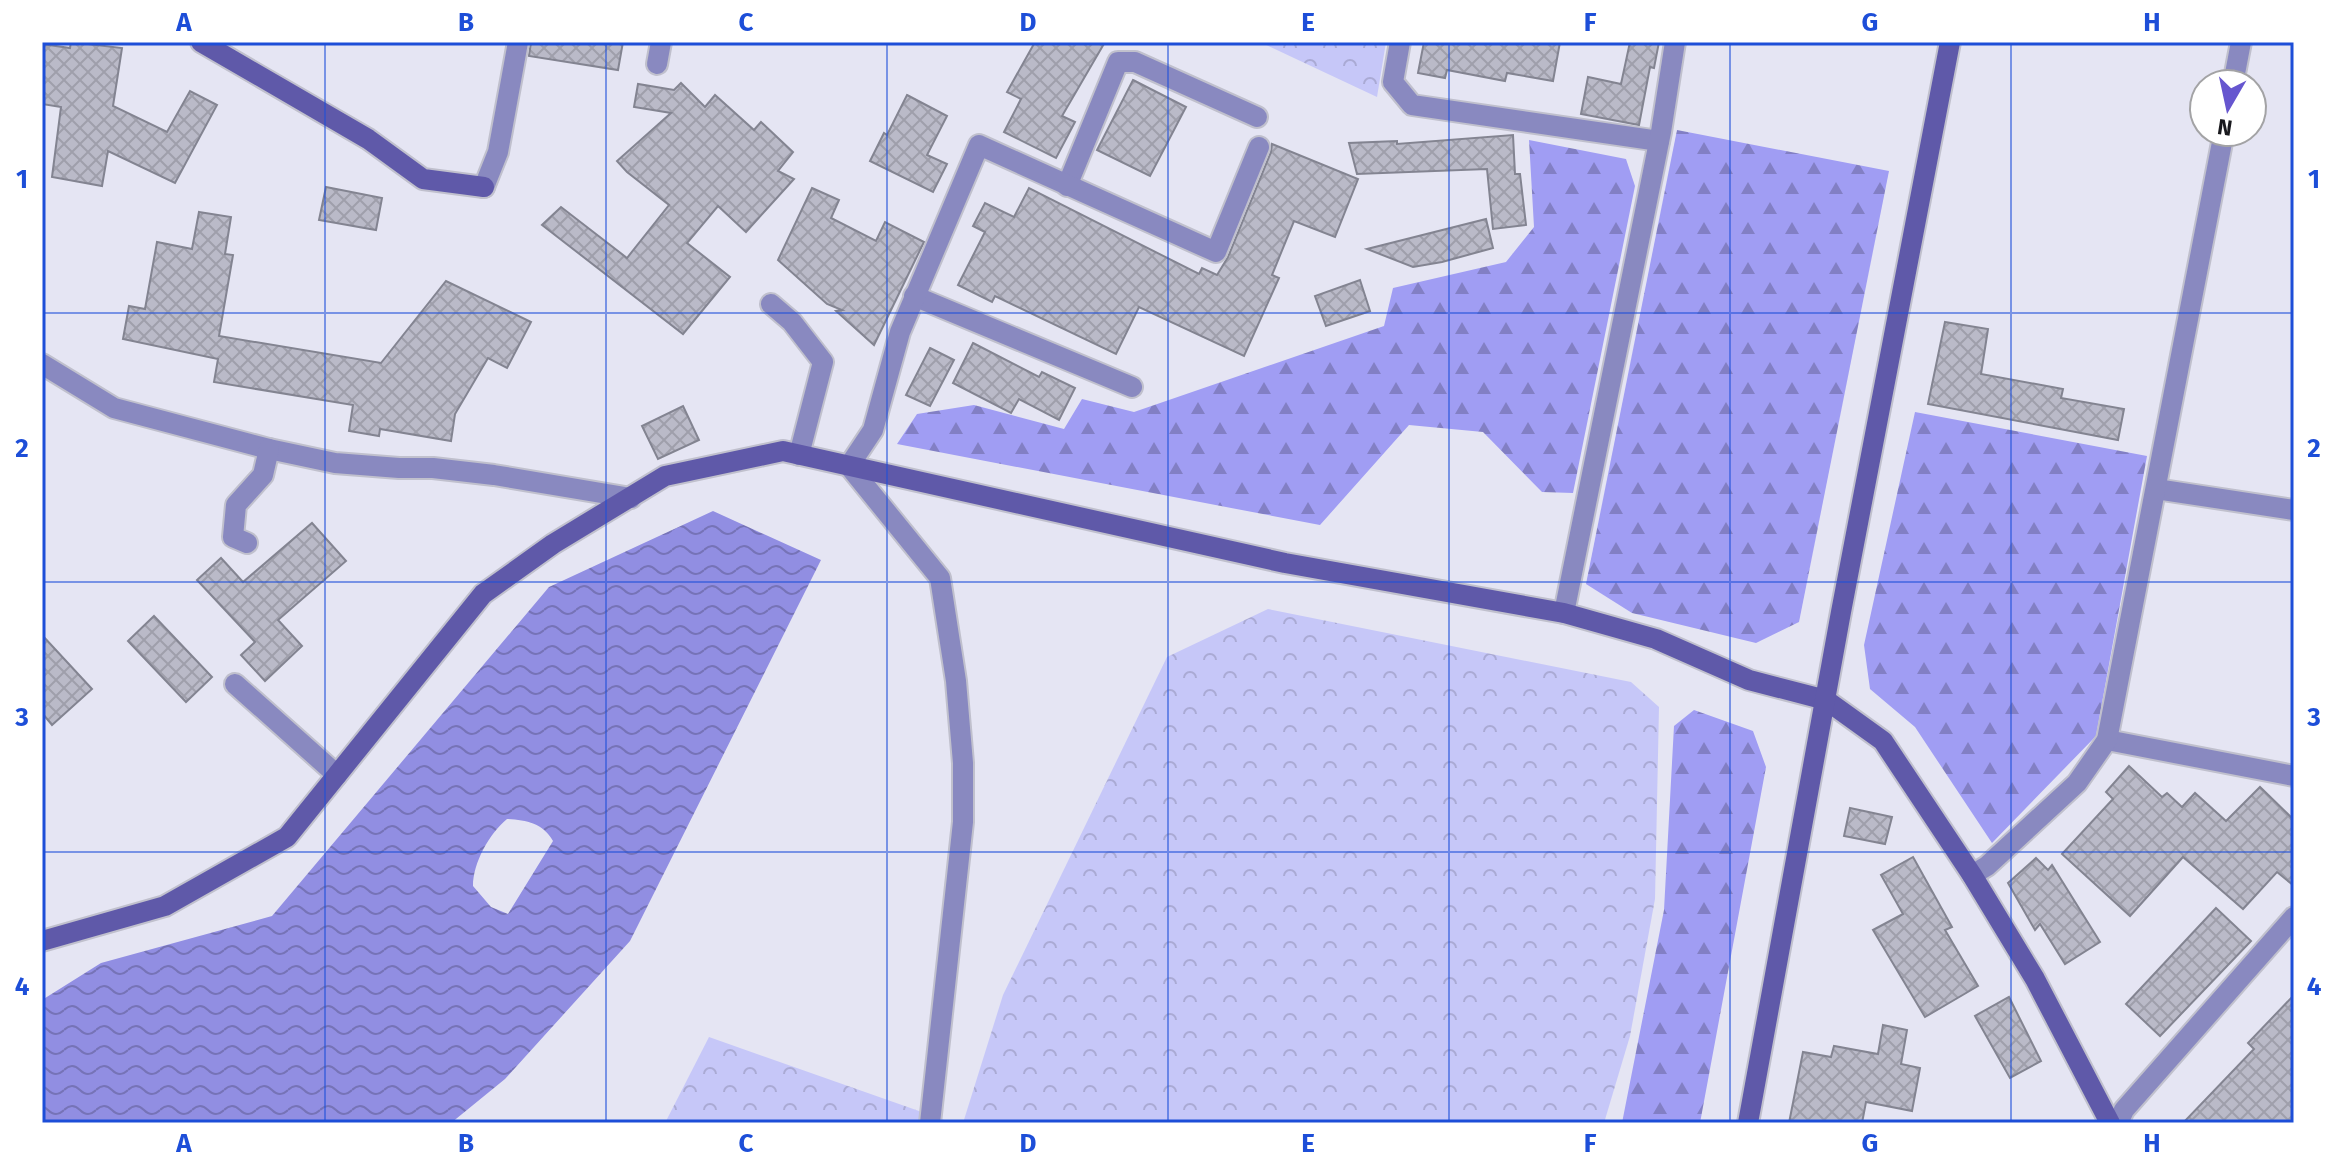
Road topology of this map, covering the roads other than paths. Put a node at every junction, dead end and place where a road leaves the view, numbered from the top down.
1 (201, 42) edge
2 (518, 42) edge
3 (661, 42) edge
4 (1400, 42) edge
5 (1675, 42) edge
6 (1950, 42) edge
7 (2241, 42) edge
8 (657, 64) dead end
9 (2236, 68) edge
10 (1257, 117) dead end
11 (1659, 141) junction
12 (1259, 147) dead end
13 (2221, 148) edge
14 (1067, 186) junction
15 (914, 296) junction
16 (771, 304) dead end
17 (42, 364) edge
18 (1132, 387) dead end
19 (269, 449) junction
20 (799, 455) junction
21 (849, 466) junction
22 (2156, 489) junction
23 (631, 498) junction
24 (2294, 510) edge
25 (247, 543) dead end
26 (1564, 613) junction
27 (235, 684) dead end
28 (1826, 700) junction
29 (2107, 740) junction
30 (337, 775) junction
31 (2294, 776) edge
32 (1972, 875) junction
33 (2294, 917) edge
34 (42, 941) edge
35 (930, 1123) edge
36 (1748, 1123) edge
37 (2110, 1123) edge
38 (2118, 1123) edge

1 - 2 street
3 - 8 street
4 - 11 street
5 - 11 street
6 - 28 street
7 - 9 street
10 - 14 street
11 - 26 street
12 - 14 street
13 - 22 street
14 - 15 street
15 - 18 street
15 - 21 street
16 - 20 street
17 - 19 street
19 - 23 street
19 - 25 street
20 - 21 street
20 - 23 street
21 - 26 street
21 - 35 street
22 - 24 street
22 - 29 street
23 - 30 street
26 - 28 street
27 - 30 street
28 - 32 street
28 - 36 street
29 - 31 street
29 - 32 street
30 - 34 street
32 - 37 street
33 - 38 street

